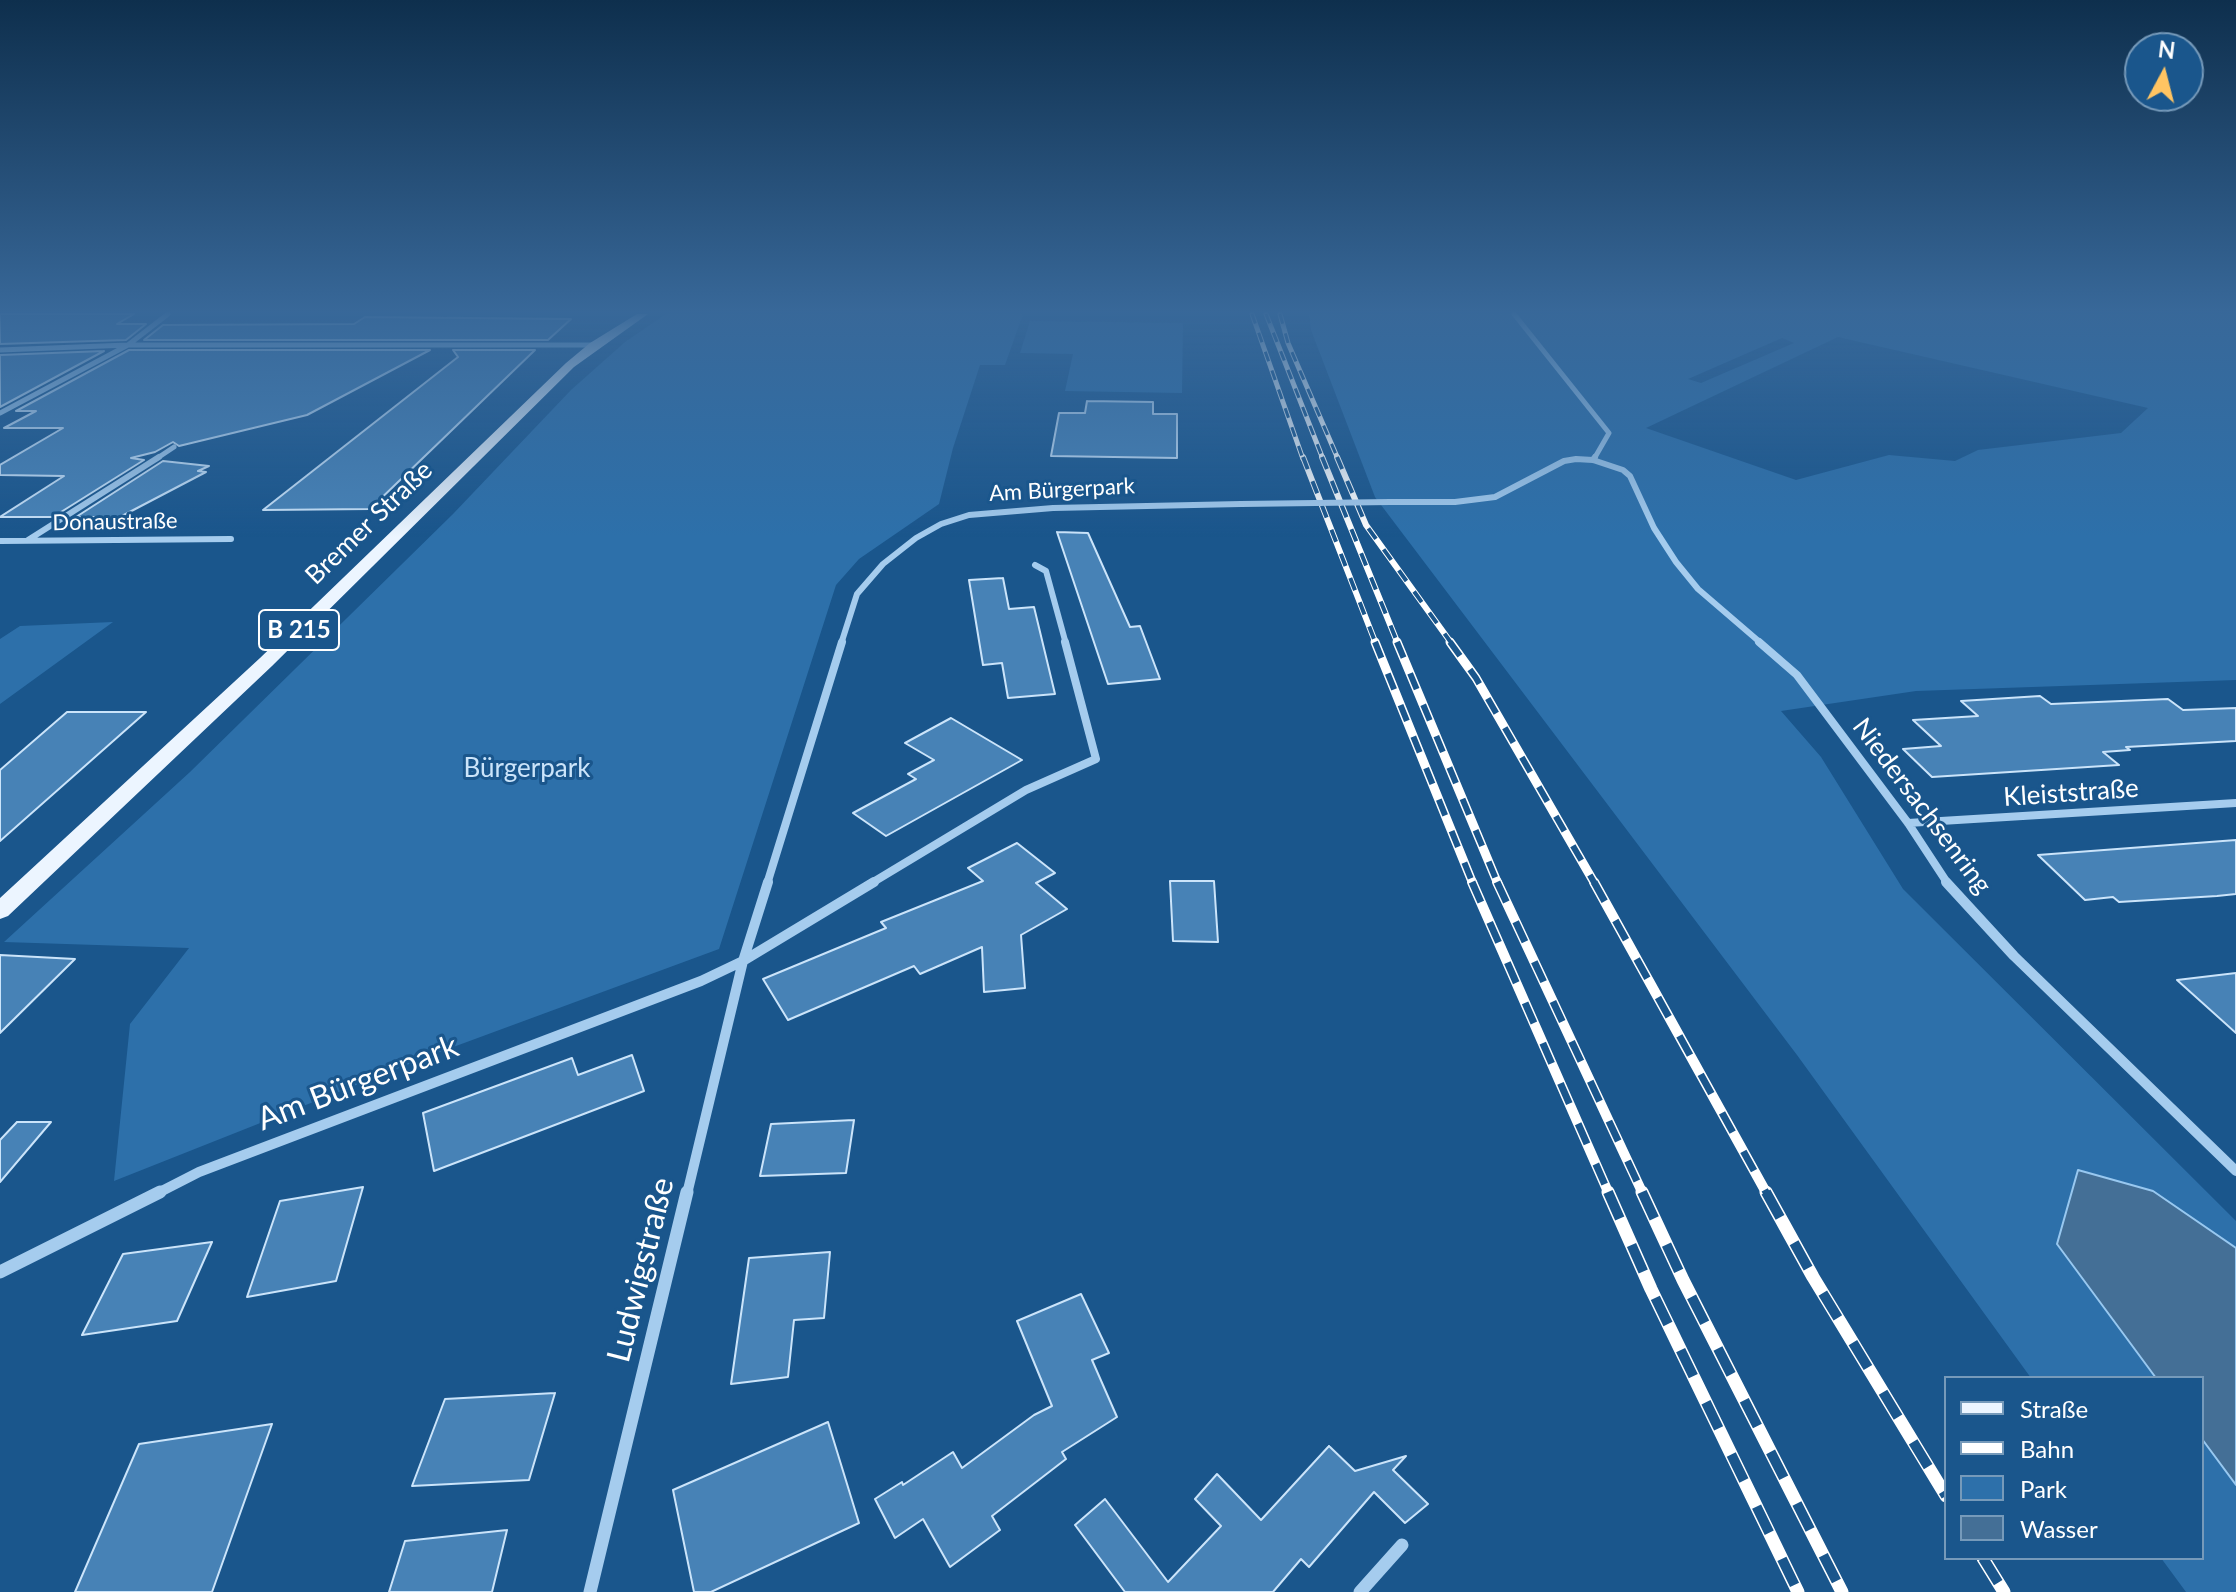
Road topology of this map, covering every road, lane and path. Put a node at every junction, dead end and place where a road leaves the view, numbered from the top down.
1 (47, 388) edge
2 (549, 388) edge
3 (1573, 388) edge
4 (0, 413) edge
5 (174, 447) dead end
6 (1593, 460) junction
7 (231, 539) dead end
8 (0, 541) edge
9 (27, 541) junction
10 (1035, 565) dead end
11 (2236, 803) edge
12 (1908, 823) junction
13 (0, 911) edge
14 (743, 961) junction
15 (2236, 1171) edge
16 (0, 1272) edge
17 (1402, 1545) dead end
18 (590, 1592) edge
19 (1360, 1592) edge

1 - 4 street
2 - 13 main road, Bremer Straße / B 215
3 - 6 street
5 - 9 street
6 - 12 street, Niedersachsenring
6 - 14 street, Am Bürgerpark, bridge
7 - 9 street, Donaustraße
8 - 9 street, Donaustraße
10 - 14 street, Am Bürgerpark
11 - 12 street, Kleiststraße
12 - 15 street, Niedersachsenring
14 - 16 street, Am Bürgerpark
14 - 18 street, Ludwigstraße
17 - 19 street

